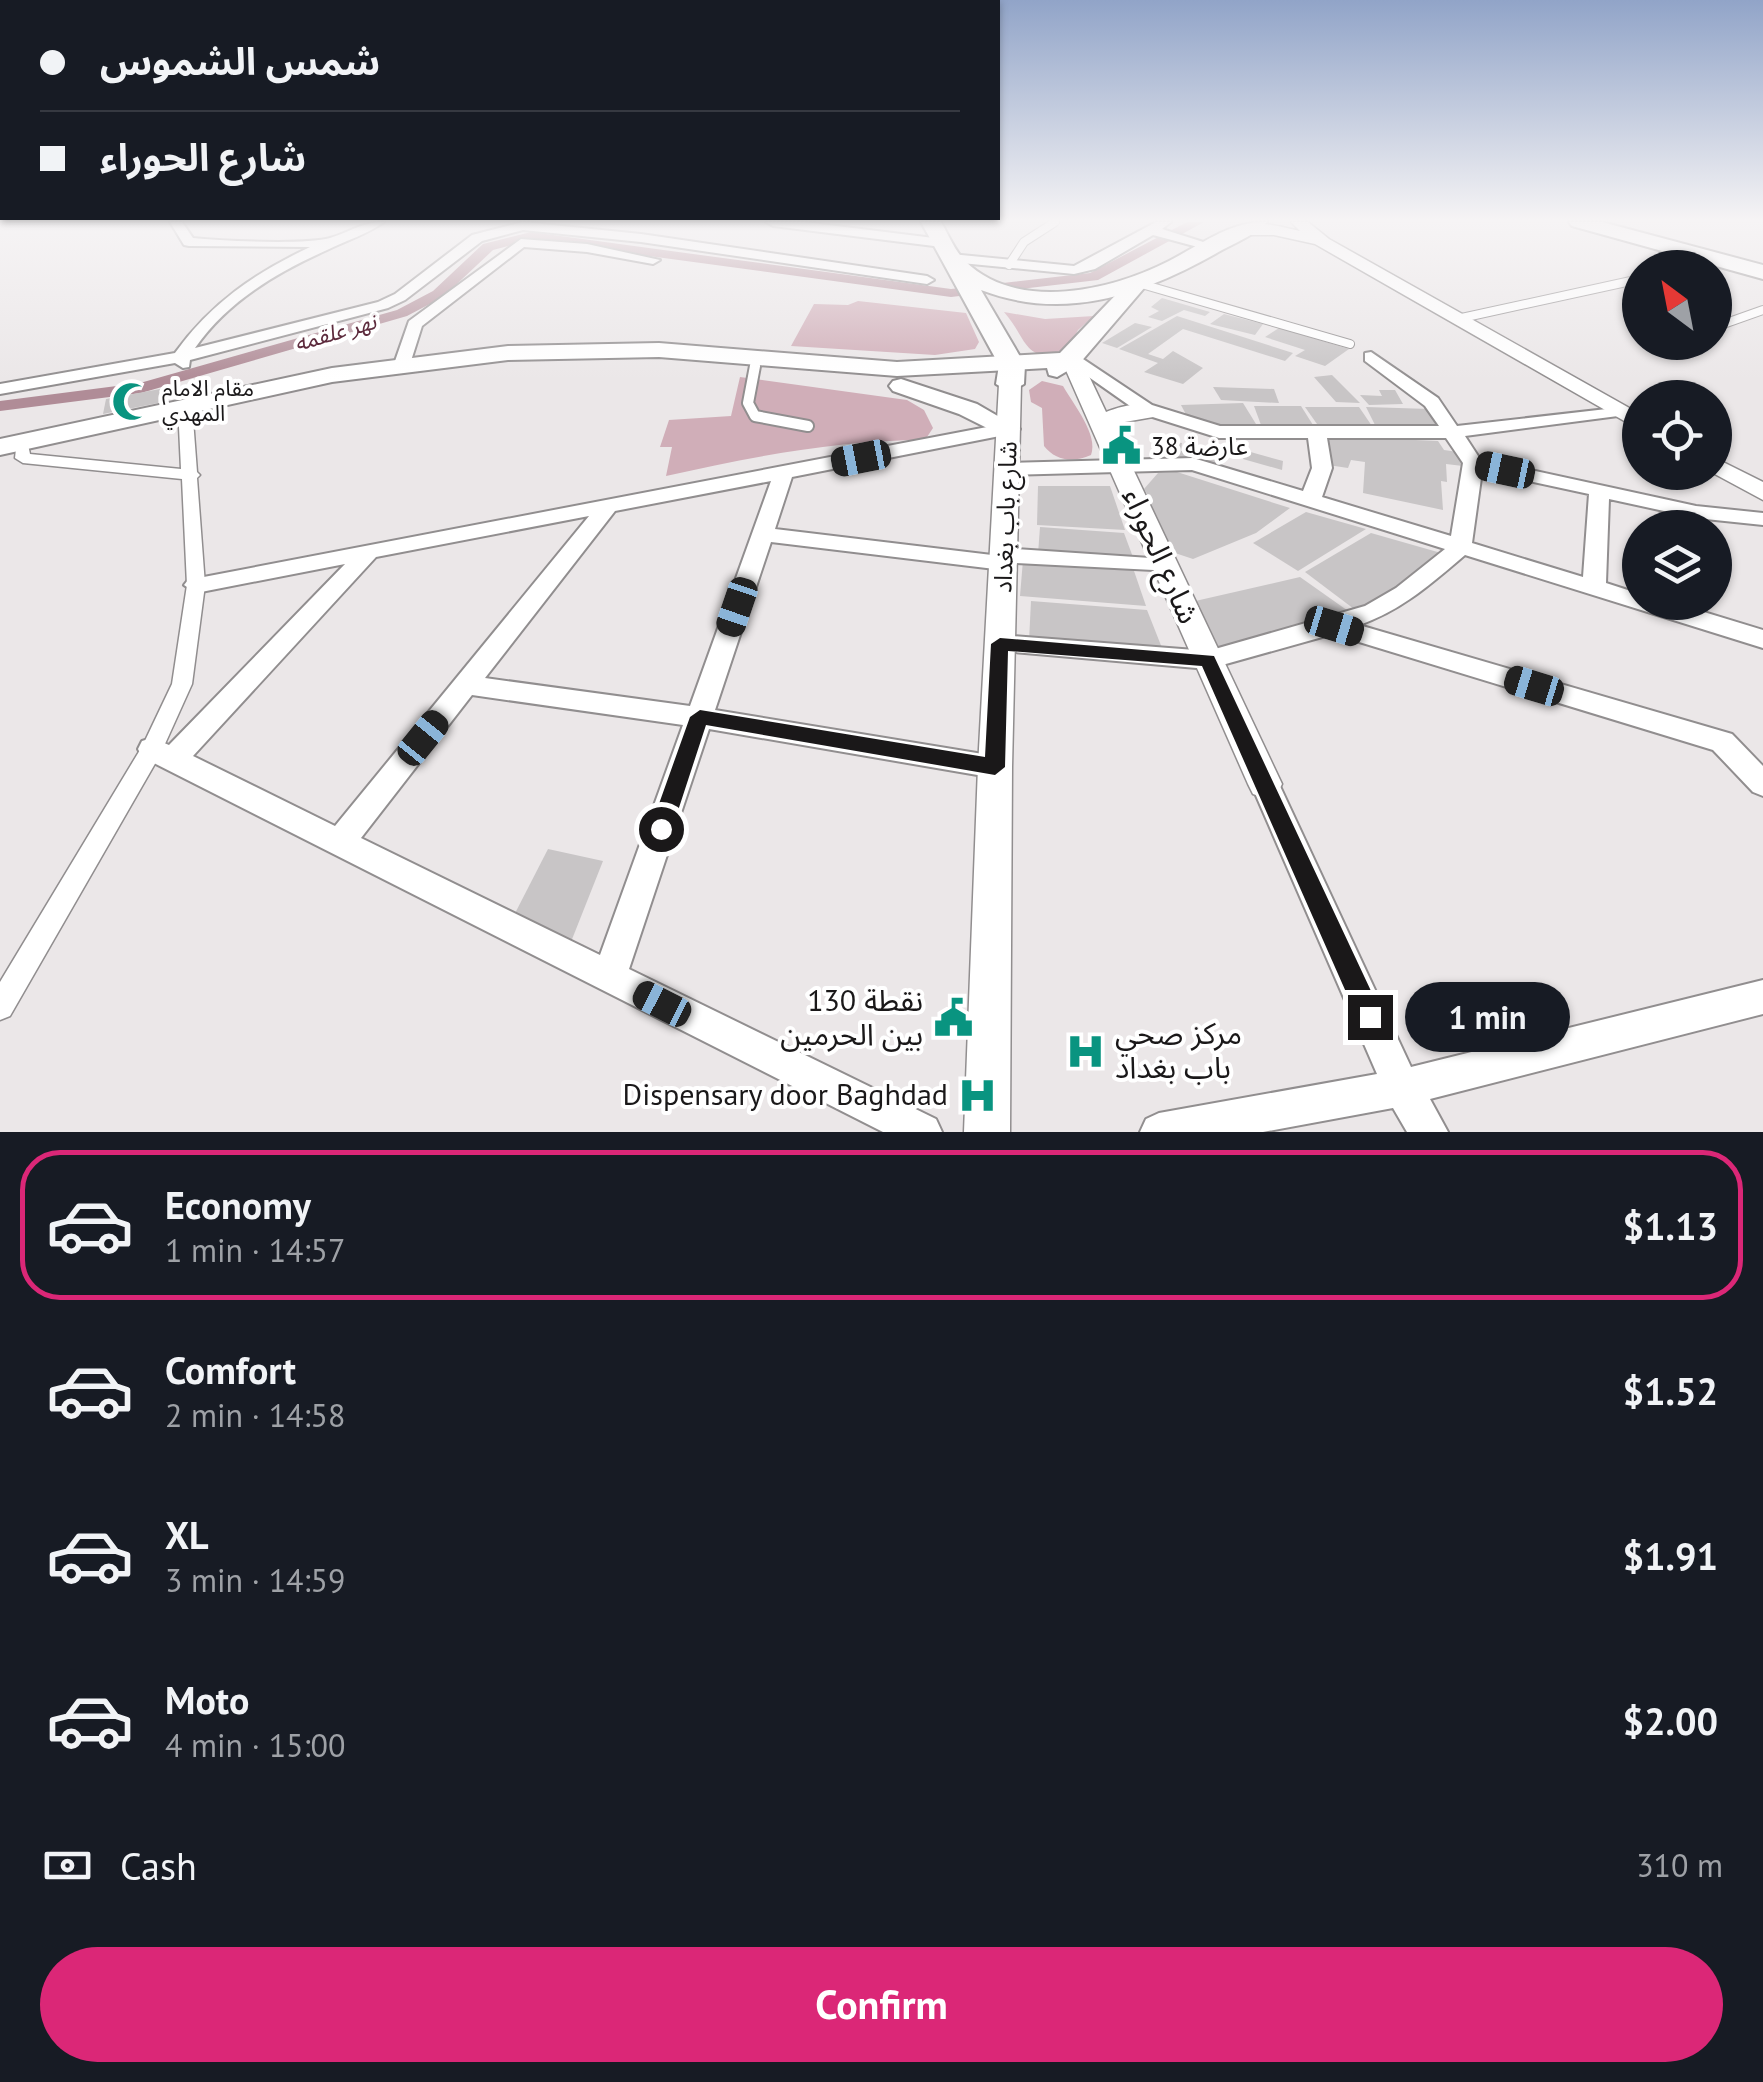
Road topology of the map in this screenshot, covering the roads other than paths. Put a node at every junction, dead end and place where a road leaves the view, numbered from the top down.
1 (271, 275) edge
2 (430, 275) edge
3 (479, 275) edge
4 (895, 275) edge
5 (962, 275) edge
6 (974, 275) edge
7 (1150, 275) edge
8 (1379, 275) edge
9 (927, 280) dead end
10 (1138, 283) junction
11 (1622, 283) edge
12 (1763, 310) edge
13 (1457, 320) junction
14 (1732, 321) edge
15 (1090, 338) junction
16 (1350, 344) dead end
17 (1371, 357) dead end
18 (756, 358) junction
19 (1071, 358) junction
20 (182, 360) junction
21 (402, 364) junction
22 (804, 364) junction
23 (1011, 375) junction
24 (901, 386) junction
25 (0, 389) edge
26 (1116, 392) junction
27 (185, 406) junction
28 (1618, 411) junction
29 (1151, 412) junction
30 (1622, 413) edge
31 (808, 426) dead end
32 (1008, 429) junction
33 (1454, 432) junction
34 (1316, 434) junction
35 (1106, 435) junction
36 (11, 445) edge
37 (1474, 463) junction
38 (1120, 467) junction
39 (1007, 469) junction
40 (784, 472) junction
41 (192, 474) junction
42 (1732, 475) edge
43 (1598, 490) junction
44 (1763, 492) edge
45 (1310, 501) junction
46 (608, 506) junction
47 (1763, 519) edge
48 (762, 534) junction
49 (1460, 548) junction
50 (369, 552) junction
51 (1003, 559) junction
52 (1166, 566) junction
53 (196, 585) junction
54 (1594, 588) junction
55 (1622, 596) edge
56 (1702, 620) edge
57 (1334, 626) junction
58 (1763, 638) edge
59 (1000, 644) junction
60 (1208, 660) junction
61 (466, 685) junction
62 (700, 717) junction
63 (163, 754) junction
64 (995, 767) junction
65 (1264, 784) joint
66 (1763, 784) edge
67 (339, 843) junction
68 (610, 978) junction
69 (1763, 997) edge
70 (0, 1007) edge
71 (1402, 1088) junction
72 (923, 1132) edge
73 (988, 1132) edge
74 (1159, 1132) edge
75 (1430, 1132) edge

1 - 20 street
2 - 20 street
3 - 21 street
4 - 9 street
5 - 23 highway
6 - 10 highway
7 - 10 highway
8 - 13 street
10 - 15 main road
10 - 16 lane
11 - 13 lane
12 - 14 lane
13 - 28 street
15 - 19 main road
15 - 26 street
17 - 33 street
18 - 21 main road
18 - 22 main road
18 - 31 lane
19 - 23 main road
19 - 26 street
19 - 35 street, شارع الحوراء
20 - 25 street
21 - 27 main road
22 - 23 main road
22 - 24 main road
23 - 24 main road
23 - 32 street, شارع باب بغداد
24 - 32 main road
26 - 29 street
27 - 36 main road
27 - 41 street
28 - 30 street
28 - 33 street
29 - 34 street
29 - 35 street
32 - 39 street, شارع باب بغداد
32 - 40 street
33 - 34 street
33 - 37 street
34 - 45 street
35 - 38 street, شارع الحوراء
36 - 41 street
37 - 43 street
37 - 49 street
38 - 39 street
38 - 45 street
38 - 52 street, شارع الحوراء
39 - 51 street, شارع باب بغداد
40 - 46 street
40 - 48 street
41 - 53 street
42 - 44 street
43 - 47 street
43 - 54 street
45 - 49 street
46 - 50 street
46 - 61 street
48 - 51 street
48 - 62 street
49 - 54 street
49 - 57 street
50 - 53 street
50 - 63 street
51 - 52 street
51 - 59 street, شارع باب بغداد
52 - 60 street, شارع الحوراء
53 - 63 street
54 - 55 street
56 - 58 street
57 - 60 street
57 - 66 street
59 - 60 street
59 - 64 street, شارع باب بغداد
60 - 65 street, شارع الحوراء
61 - 62 street
61 - 67 street
62 - 64 street
62 - 68 street
63 - 67 street
63 - 70 street
64 - 73 street, شارع باب بغداد
65 - 71 street, شارع الحوراء
67 - 68 street
68 - 72 street
69 - 71 street
71 - 74 street
71 - 75 street, شارع الحوراء

